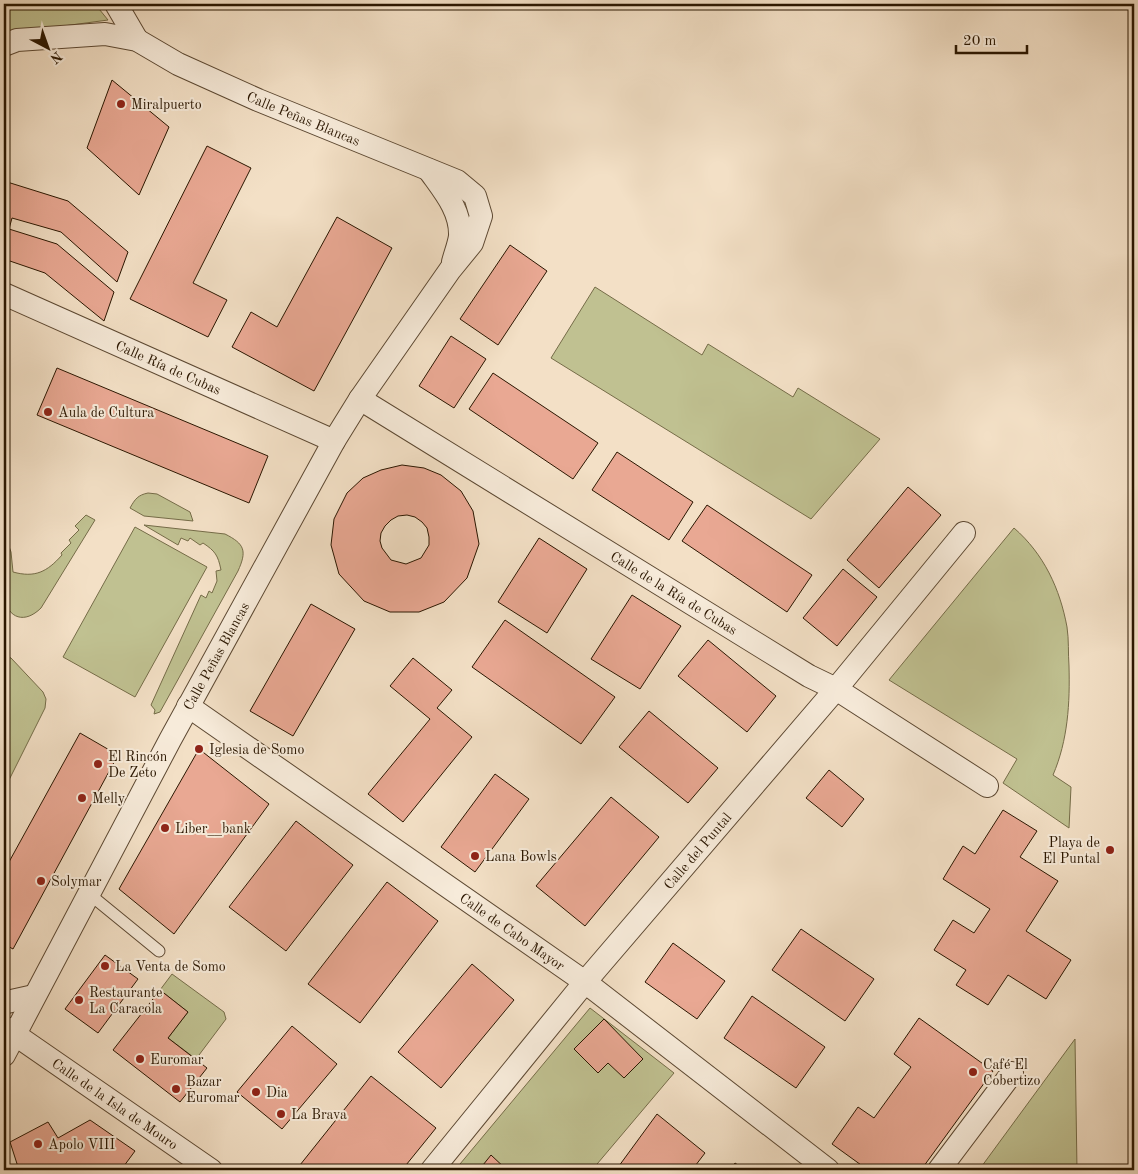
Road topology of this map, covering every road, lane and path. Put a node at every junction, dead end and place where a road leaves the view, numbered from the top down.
1 (116, 4) edge
2 (137, 40) junction
3 (4, 45) edge
4 (4, 294) edge
5 (360, 399) junction
6 (334, 441) junction
7 (964, 533) dead end
8 (836, 689) junction
9 (188, 706) junction
10 (987, 786) dead end
11 (88, 893) junction
12 (159, 952) dead end
13 (585, 982) junction
14 (34, 996) junction
15 (4, 1001) edge
16 (9, 1031) edge
17 (4, 1055) edge
18 (44, 1055) junction
19 (4, 1066) edge
20 (1012, 1073) dead end
21 (211, 1170) edge
22 (432, 1170) edge
23 (828, 1170) edge
24 (939, 1170) edge

1 - 2 street
2 - 3 street
2 - 5 street, Calle Peñas Blancas
4 - 6 street, Calle Ría de Cubas
5 - 6 street, Calle Peñas Blancas
5 - 8 street, Calle de la Ría de Cubas
6 - 9 street, Calle Peñas Blancas
7 - 8 street, Calle del Puntal
8 - 10 street, Calle de la Ría de Cubas
8 - 13 street, Calle del Puntal
9 - 11 street, Calle Peñas Blancas
9 - 13 street, Calle de Cabo Mayor
11 - 12 lane
11 - 14 street, Calle Peñas Blancas
13 - 22 street, Calle del Puntal
13 - 23 street, Calle de Cabo Mayor
14 - 15 street
14 - 16 street, Calle Peñas Blancas
16 - 17 street, Calle Peñas Blancas
16 - 18 street, Calle de la Isla de Mouro
18 - 19 street, Calle de la Isla de Mouro
18 - 21 street, Calle de la Isla de Mouro
20 - 24 street

